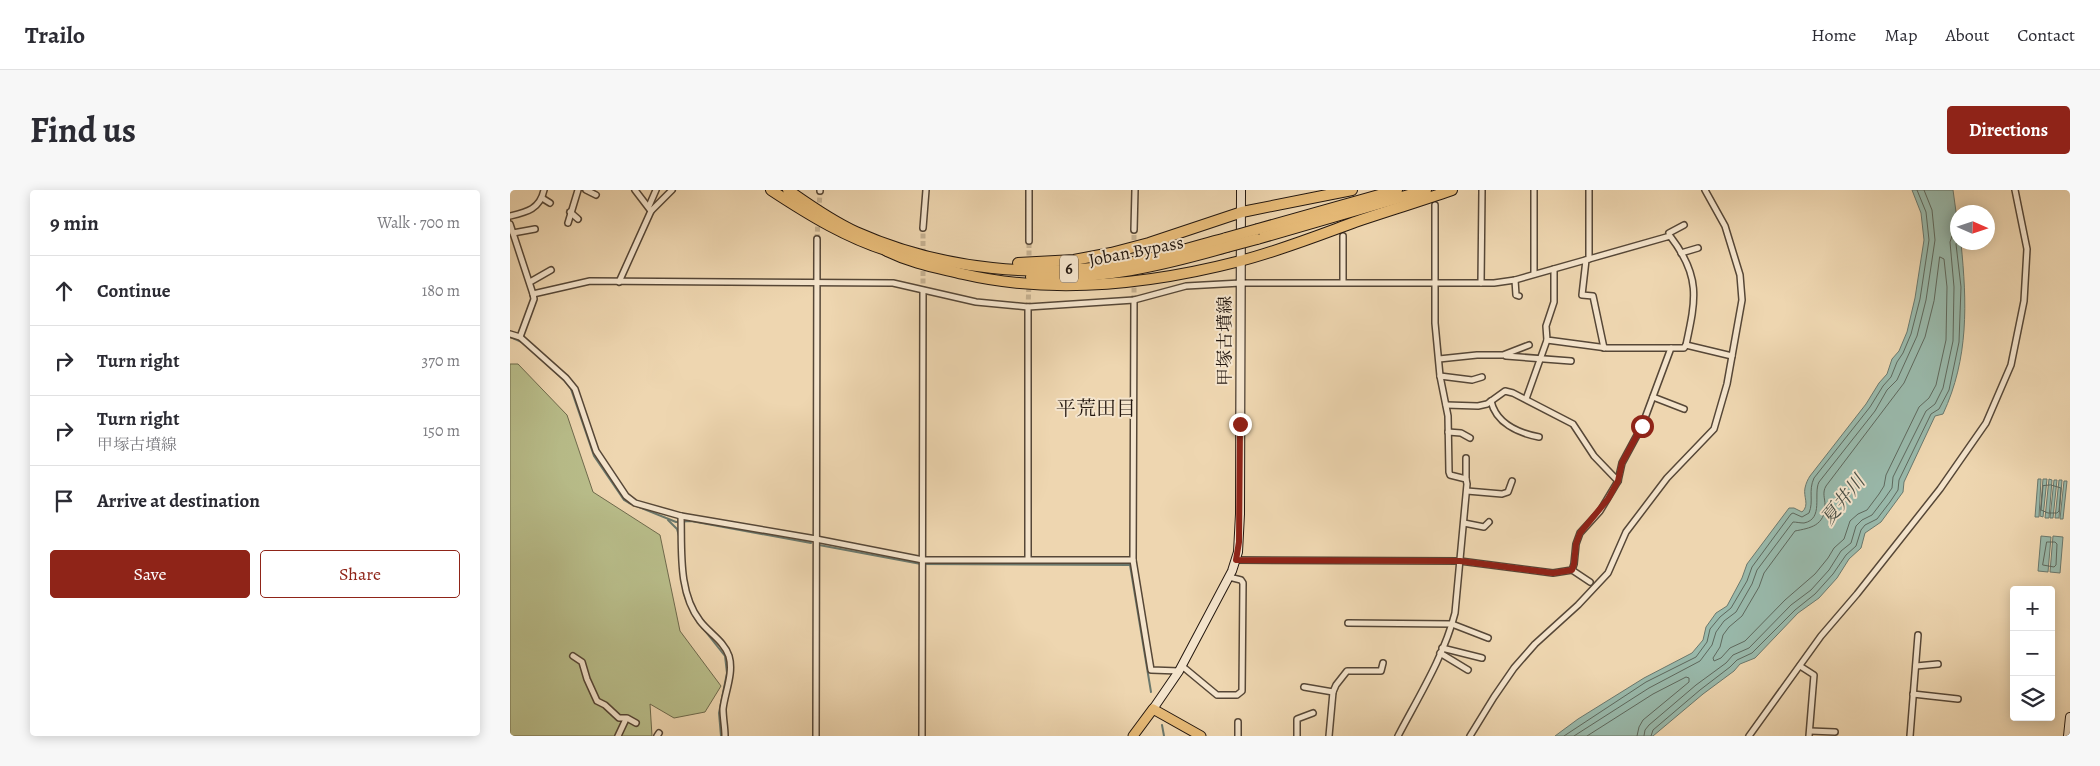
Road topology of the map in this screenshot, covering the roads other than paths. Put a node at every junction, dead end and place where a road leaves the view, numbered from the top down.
1 (544, 190) edge
2 (578, 190) edge
3 (586, 190) edge
4 (635, 190) edge
5 (656, 190) edge
6 (672, 190) edge
7 (771, 190) edge
8 (788, 190) edge
9 (926, 190) edge
10 (1029, 190) edge
11 (1135, 190) edge
12 (1242, 190) edge
13 (1352, 190) edge
14 (1397, 190) edge
15 (1426, 190) edge
16 (1452, 190) edge
17 (1534, 190) edge
18 (1589, 190) edge
19 (1705, 190) edge
20 (2016, 190) edge
21 (1482, 191) dead end
22 (596, 195) dead end
23 (542, 198) junction
24 (550, 203) dead end
25 (1435, 205) dead end
26 (650, 208) junction
27 (570, 212) junction
28 (1242, 212) junction
29 (510, 216) edge
30 (578, 219) dead end
31 (568, 223) dead end
32 (510, 224) edge
33 (1684, 224) dead end
34 (924, 228) tunnel mouth
35 (535, 229) dead end
36 (1134, 230) tunnel mouth
37 (513, 233) junction
38 (1669, 233) dead end
39 (1258, 234) junction
40 (1343, 236) dead end
41 (817, 239) tunnel mouth
42 (1029, 241) tunnel mouth
43 (1226, 243) junction
44 (1698, 248) dead end
45 (887, 251) junction
46 (910, 252) junction
47 (1681, 253) junction
48 (1587, 259) junction
49 (1242, 261) junction
50 (1554, 269) junction
51 (551, 270) dead end
52 (1534, 274) junction
53 (1515, 280) junction
54 (530, 282) junction
55 (619, 282) junction
56 (817, 282) junction
57 (1343, 282) junction
58 (1241, 283) junction
59 (1434, 283) junction
60 (1481, 283) junction
61 (923, 290) junction
62 (533, 294) junction
63 (1519, 296) dead end
64 (1134, 300) junction
65 (1028, 307) junction
66 (510, 334) edge
67 (520, 337) junction
68 (1547, 340) junction
69 (1529, 344) dead end
70 (1686, 345) junction
71 (1604, 348) junction
72 (1671, 348) junction
73 (1503, 356) junction
74 (1732, 356) junction
75 (1540, 358) junction
76 (1438, 359) junction
77 (1571, 361) dead end
78 (1440, 376) junction
79 (1482, 377) dead end
80 (1653, 397) junction
81 (1526, 399) junction
82 (1491, 401) junction
83 (1446, 405) junction
84 (1684, 409) dead end
85 (1448, 432) junction
86 (1470, 438) dead end
87 (1539, 438) dead end
88 (1466, 458) dead end
89 (1466, 479) junction
90 (1512, 481) dead end
91 (1618, 481) junction
92 (1467, 491) junction
93 (681, 520) junction
94 (1489, 522) dead end
95 (1464, 523) junction
96 (816, 539) junction
97 (1028, 559) junction
98 (1133, 560) junction
99 (1236, 560) junction
100 (1460, 561) junction
101 (923, 562) junction
102 (1572, 570) junction
103 (1229, 577) junction
104 (1590, 582) dead end
105 (1348, 624) dead end
106 (1452, 624) junction
107 (1918, 635) dead end
108 (1488, 638) dead end
109 (1441, 651) junction
110 (573, 656) dead end
111 (1482, 658) dead end
112 (1383, 663) dead end
113 (1938, 664) dead end
114 (1800, 666) junction
115 (1916, 666) junction
116 (1180, 668) junction
117 (1468, 670) dead end
118 (1304, 687) dead end
119 (1333, 692) junction
120 (1913, 694) junction
121 (1958, 699) dead end
122 (1153, 709) junction
123 (1313, 713) dead end
124 (2070, 717) edge
125 (626, 719) junction
126 (1238, 722) dead end
127 (636, 723) dead end
128 (1835, 732) dead end
129 (1809, 733) edge
130 (618, 736) edge
131 (725, 736) edge
132 (816, 736) edge
133 (922, 736) edge
134 (1133, 736) edge
135 (1201, 736) edge
136 (1238, 736) edge
137 (1298, 736) edge
138 (1329, 736) edge
139 (1398, 736) edge
140 (1470, 736) edge
141 (1748, 736) edge
142 (1910, 736) edge
143 (2068, 736) edge

1 - 23 street
2 - 27 street
3 - 22 street
4 - 26 street
5 - 26 street
6 - 26 street
7 - 45 highway, Joban Bypass / 6
8 - 46 highway, Joban Bypass / 6
9 - 34 street
10 - 42 street
11 - 36 street
12 - 28 main road, 甲塚古墳線
13 - 28 highway
14 - 39 highway, Joban Bypass / 6
15 - 39 highway, Joban Bypass / 6
16 - 49 highway
17 - 52 street
18 - 48 street
19 - 74 street
20 - 114 street
21 - 60 street
23 - 24 street
23 - 29 street
25 - 59 street
26 - 55 street
27 - 30 street
27 - 31 street
28 - 46 highway
28 - 49 main road, 甲塚古墳線
32 - 37 street
33 - 38 street
35 - 37 street
37 - 54 street
39 - 43 highway, Joban Bypass / 6, bridge
40 - 57 street
41 - 56 street
43 - 45 highway, Joban Bypass / 6
43 - 46 highway, Joban Bypass / 6
44 - 47 street
45 - 49 highway
47 - 48 street
47 - 70 street
48 - 50 street
48 - 71 street
49 - 58 main road, 甲塚古墳線
50 - 52 street
50 - 68 street
51 - 54 street
52 - 53 street
53 - 60 street
53 - 63 street
54 - 62 street
55 - 56 street
55 - 62 street
56 - 61 street
56 - 96 street
57 - 58 street
57 - 59 street
58 - 64 street
58 - 99 main road, 甲塚古墳線
59 - 60 street
59 - 76 street
61 - 65 street
61 - 101 street
62 - 67 street
64 - 65 street
64 - 98 street
65 - 97 street
66 - 67 street
67 - 93 street
68 - 71 street
68 - 75 street
69 - 73 street
70 - 72 street
70 - 74 street
71 - 72 street
72 - 80 street
73 - 75 street
73 - 76 street
74 - 140 street
75 - 77 street
75 - 81 street
76 - 78 street
78 - 79 street
78 - 83 street
80 - 84 street
80 - 91 street
81 - 82 street
81 - 91 street
82 - 83 street
82 - 87 street
83 - 85 street
85 - 86 street
85 - 89 street
88 - 89 street
89 - 92 street
90 - 92 street
91 - 102 street
92 - 95 street
93 - 96 street
93 - 131 street
94 - 95 street
95 - 100 street
96 - 101 street
96 - 132 street
97 - 98 street
97 - 101 street
98 - 116 street
99 - 100 street
99 - 103 main road, 甲塚古墳線
100 - 102 street
100 - 106 street
101 - 133 street
102 - 104 street
103 - 116 main road, 甲塚古墳線
103 - 116 street
105 - 106 street
106 - 108 street
106 - 109 street
107 - 115 street
109 - 111 street
109 - 117 street
109 - 139 street
110 - 125 street
112 - 119 street
113 - 115 street
114 - 129 street
114 - 141 street
115 - 120 street
116 - 122 main road, 甲塚古墳線
118 - 119 street
119 - 138 street
120 - 121 street
120 - 142 street
122 - 134 main road
122 - 135 main road
123 - 137 street
124 - 143 main road
125 - 127 street
125 - 130 street
126 - 136 street
128 - 129 street

